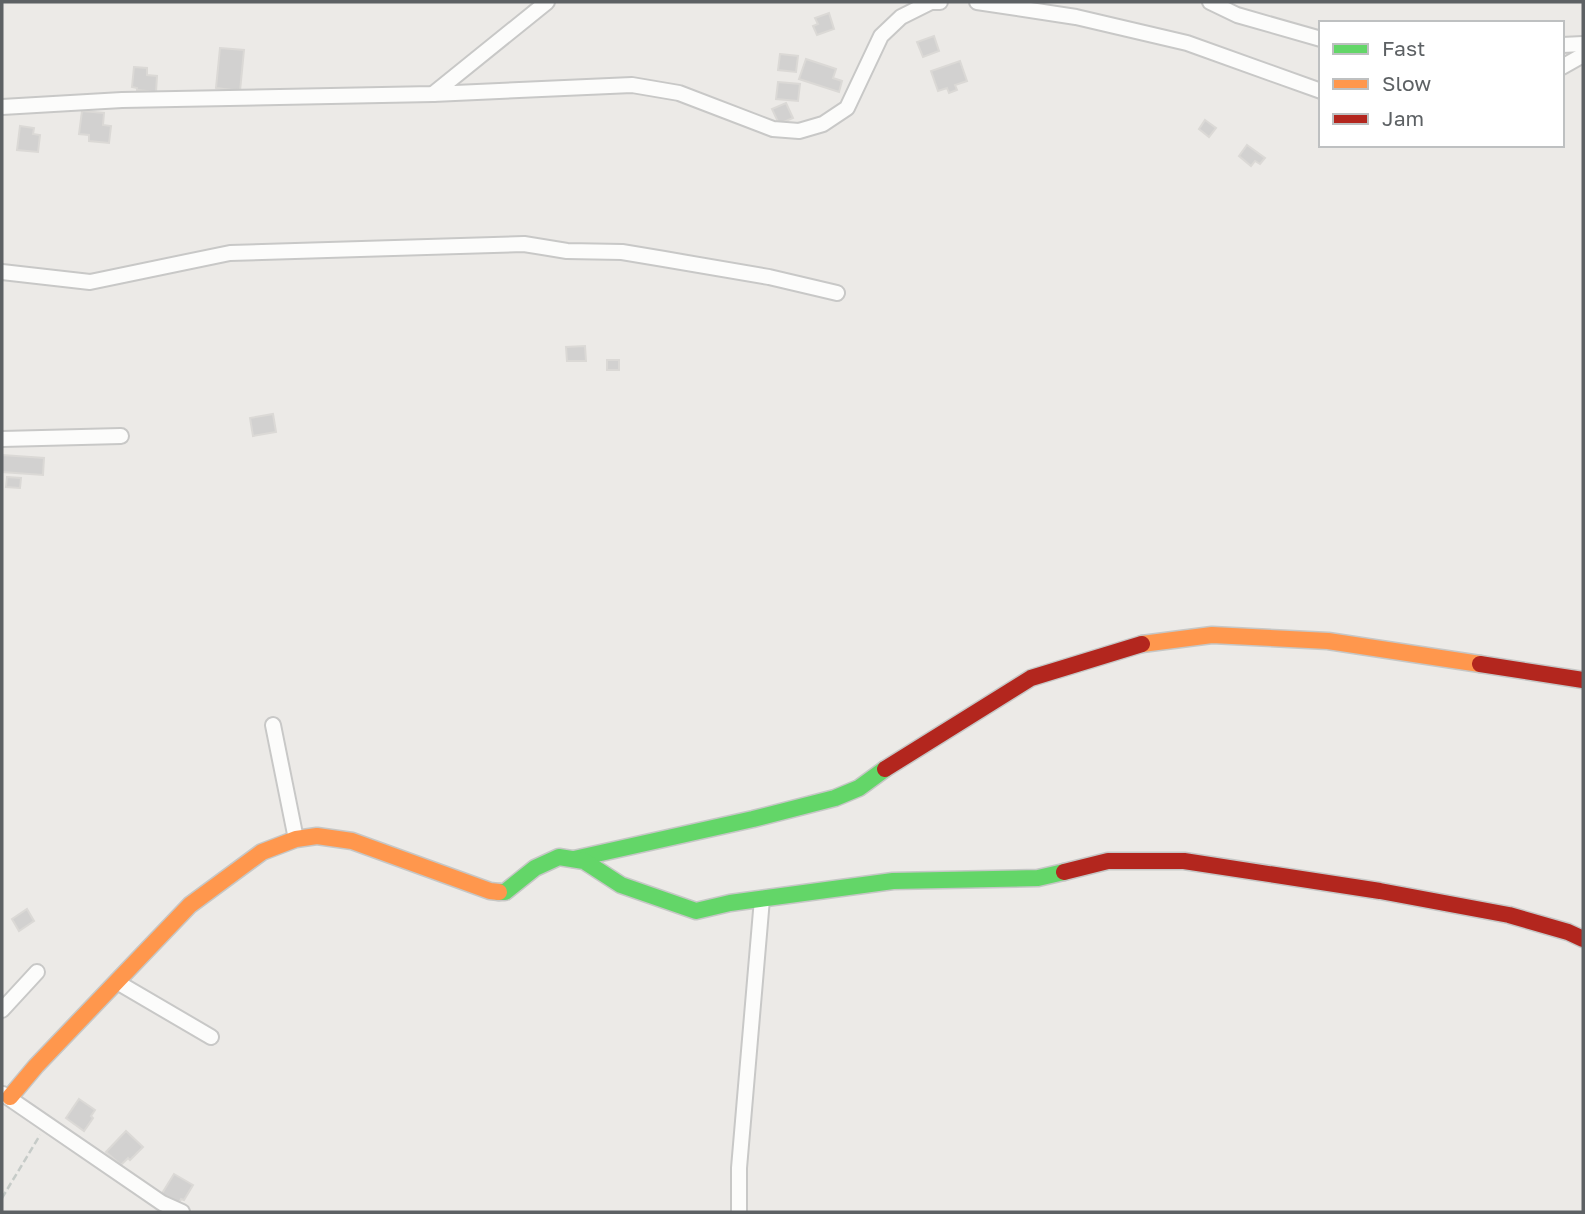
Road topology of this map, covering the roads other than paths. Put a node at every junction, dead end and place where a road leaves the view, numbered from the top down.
1 (547, 2) edge
2 (940, 2) edge
3 (977, 2) edge
4 (1210, 2) edge
5 (1319, 37) edge
6 (1583, 44) edge
7 (1564, 46) edge
8 (1583, 55) edge
9 (1564, 66) edge
10 (1319, 90) edge
11 (433, 94) junction
12 (2, 107) edge
13 (2, 272) edge
14 (837, 293) dead end
15 (121, 436) dead end
16 (2, 439) edge
17 (1583, 680) edge
18 (273, 725) dead end
19 (296, 839) junction
20 (573, 859) junction
21 (762, 899) junction
22 (1583, 939) edge
23 (37, 972) dead end
24 (117, 982) junction
25 (2, 1010) edge
26 (211, 1037) dead end
27 (6, 1095) edge
28 (182, 1212) edge
29 (739, 1212) edge

1 - 11 street
2 - 11 street
3 - 10 street
4 - 5 street
6 - 7 street
8 - 9 street
11 - 12 street
13 - 14 street
15 - 16 street
17 - 20 street
18 - 19 street
19 - 20 street
19 - 24 street
20 - 21 street
21 - 22 street
21 - 29 street
23 - 25 street
24 - 26 street
24 - 27 street
27 - 28 street

